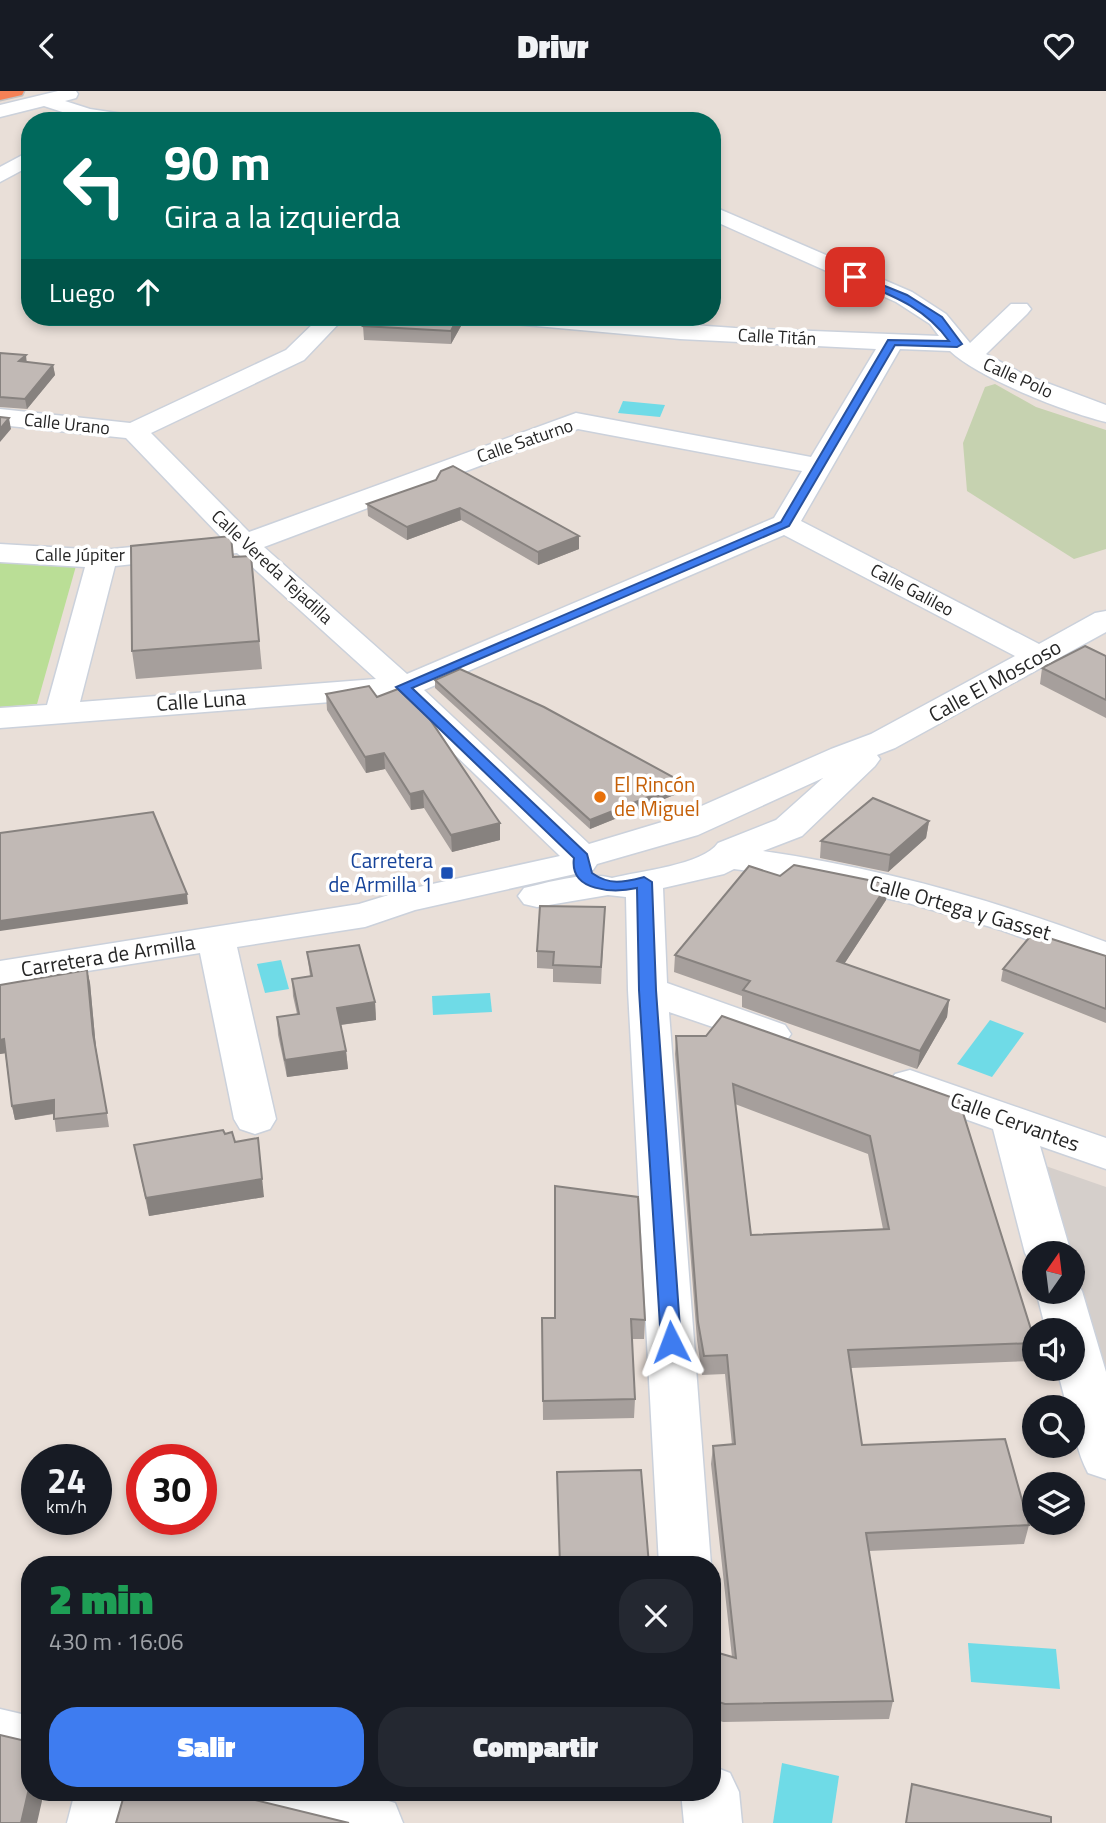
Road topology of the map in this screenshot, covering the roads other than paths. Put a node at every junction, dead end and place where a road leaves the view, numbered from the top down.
1 (15, 91) edge
2 (79, 91) edge
3 (0, 95) edge
4 (45, 100) junction
5 (0, 111) edge
6 (72, 112) edge
7 (21, 163) edge
8 (0, 176) edge
9 (721, 216) edge
10 (1019, 309) dead end
11 (324, 326) edge
12 (596, 326) edge
13 (892, 342) junction
14 (963, 350) junction
15 (1106, 414) edge
16 (0, 417) edge
17 (134, 431) junction
18 (817, 466) junction
19 (785, 524) junction
20 (244, 544) junction
21 (0, 553) edge
22 (102, 559) junction
23 (1106, 620) edge
24 (1040, 657) junction
25 (403, 687) junction
26 (61, 712) junction
27 (0, 718) edge
28 (883, 741) junction
29 (685, 827) junction
30 (730, 854) junction
31 (588, 868) junction
32 (644, 882) junction
33 (216, 939) junction
34 (1106, 956) edge
35 (0, 973) edge
36 (648, 990) junction
37 (804, 1046) edge
38 (882, 1074) edge
39 (255, 1119) dead end
40 (1012, 1121) junction
41 (1106, 1154) edge
42 (1045, 1241) edge
43 (1085, 1373) edge
44 (1100, 1415) edge
45 (1106, 1459) edge
46 (684, 1556) edge
47 (0, 1735) edge
48 (21, 1740) edge
49 (102, 1801) edge
50 (282, 1801) edge
51 (711, 1801) edge
52 (96, 1823) edge
53 (374, 1823) edge
54 (713, 1823) edge

1 - 3 highway
2 - 4 street
4 - 5 street
4 - 6 street
7 - 8 street
9 - 14 street, Calle Polo
10 - 14 street
11 - 17 street
12 - 13 street, Calle Titán
13 - 14 street, Calle Titán
13 - 18 street
14 - 15 street, Calle Polo
16 - 17 street, Calle Urano
17 - 20 street, Calle Vereda Tejadilla
18 - 19 street
18 - 20 street, Calle Saturno
19 - 24 street, Calle Galileo
19 - 25 street, Calle Luna
20 - 22 street, Calle Júpiter
20 - 25 street, Calle Vereda Tejadilla
21 - 22 street, Calle Júpiter
22 - 26 street
23 - 24 street, Calle El Moscoso
24 - 28 street, Calle El Moscoso
25 - 26 street, Calle Luna
25 - 31 street, Calle Vereda Tejadilla
26 - 27 street, Calle Luna
28 - 29 street, Calle El Moscoso
28 - 30 street, Calle El Moscoso
29 - 30 street
29 - 31 street, Calle El Moscoso
30 - 32 street, Calle El Moscoso
30 - 34 street, Calle Ortega y Gasset
31 - 32 street, Calle El Moscoso
31 - 33 street, Carretera de Armilla
32 - 36 street
33 - 35 street, Carretera de Armilla
33 - 39 street, Carretera de Armilla
36 - 37 street
36 - 46 street
38 - 40 street, Calle Cervantes
40 - 41 street, Calle Cervantes
40 - 42 street
43 - 44 street
44 - 45 street
47 - 48 street
49 - 52 street
50 - 53 street
51 - 54 street

